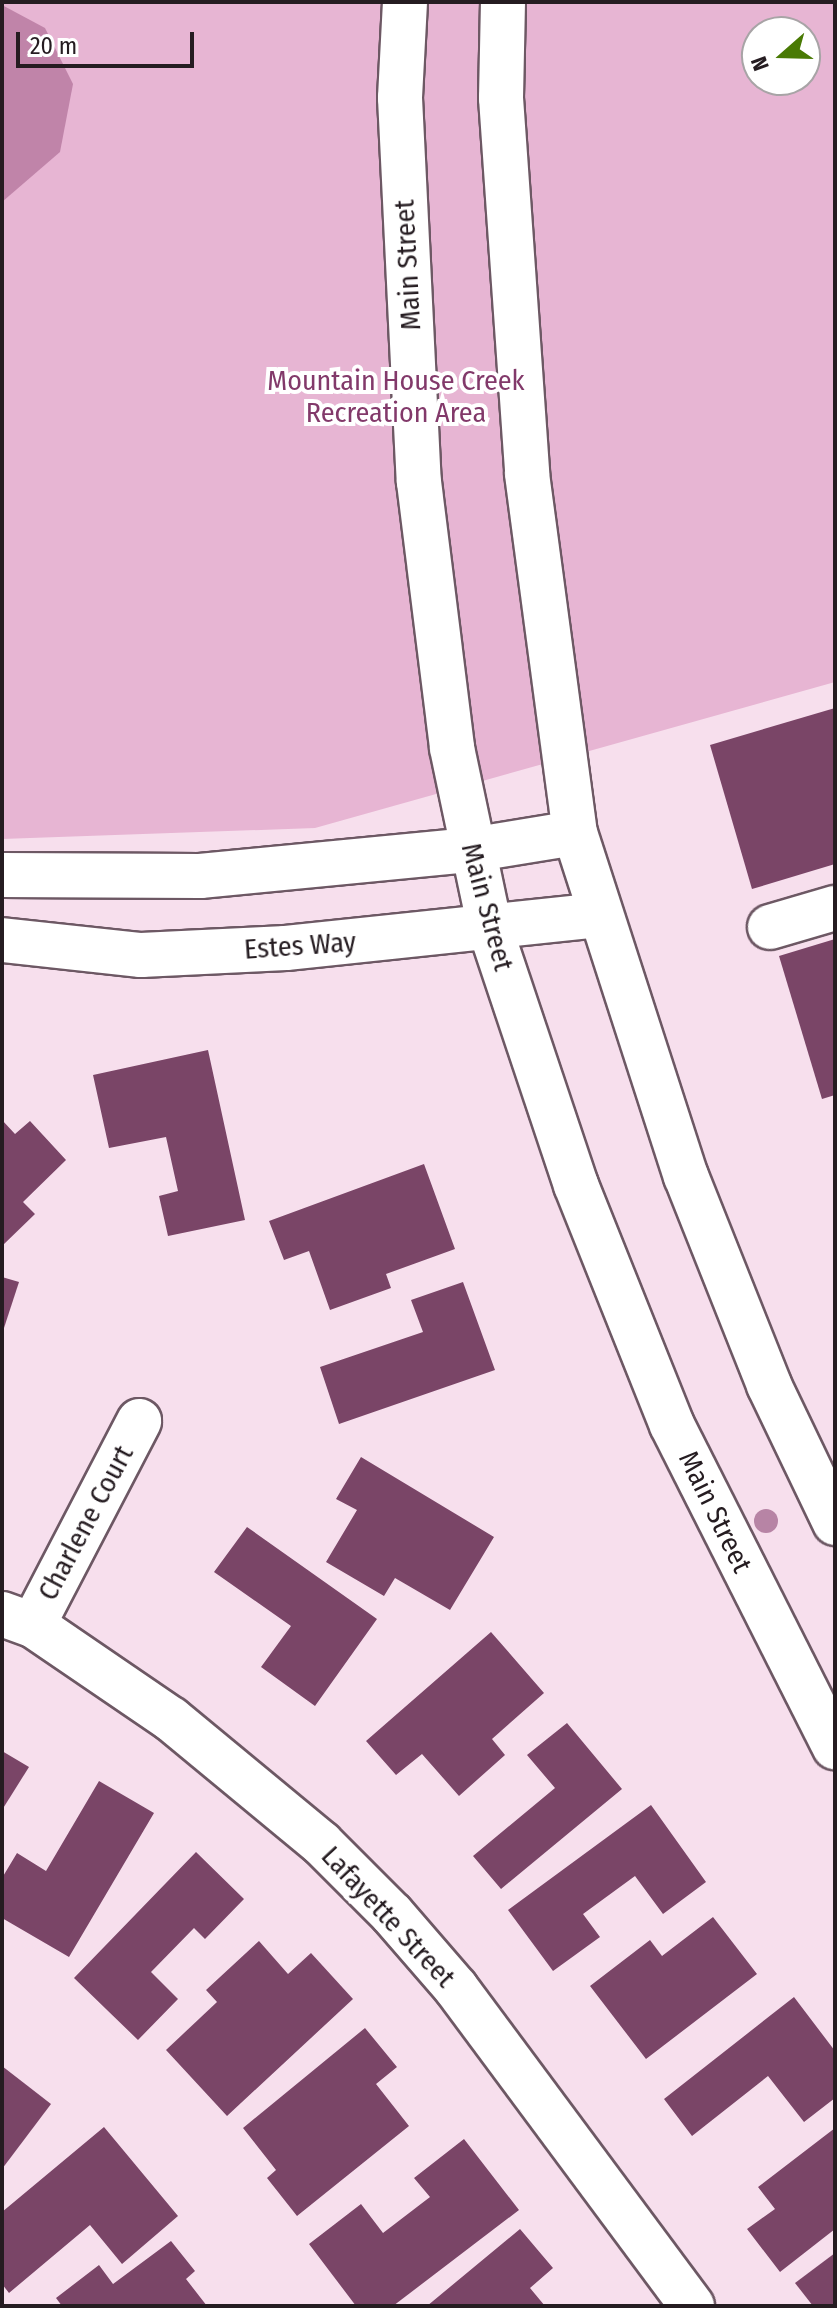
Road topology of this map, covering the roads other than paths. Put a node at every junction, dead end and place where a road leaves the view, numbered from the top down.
1 (405, 2) edge
2 (503, 2) edge
3 (575, 833) junction
4 (471, 850) junction
5 (2, 875) edge
6 (835, 908) edge
7 (598, 915) junction
8 (770, 927) dead end
9 (490, 928) junction
10 (2, 940) edge
11 (139, 1421) dead end
12 (835, 1523) edge
13 (17, 1620) edge
14 (835, 1747) edge
15 (692, 2306) edge

1 - 4 street, Main Street
2 - 3 street
3 - 4 street
3 - 7 street
4 - 5 street
4 - 9 street, Main Street
6 - 8 street
7 - 9 street, Estes Way
7 - 12 street
9 - 10 street, Estes Way
9 - 14 street, Main Street
11 - 13 street, Charlene Court
13 - 15 street, Lafayette Street

